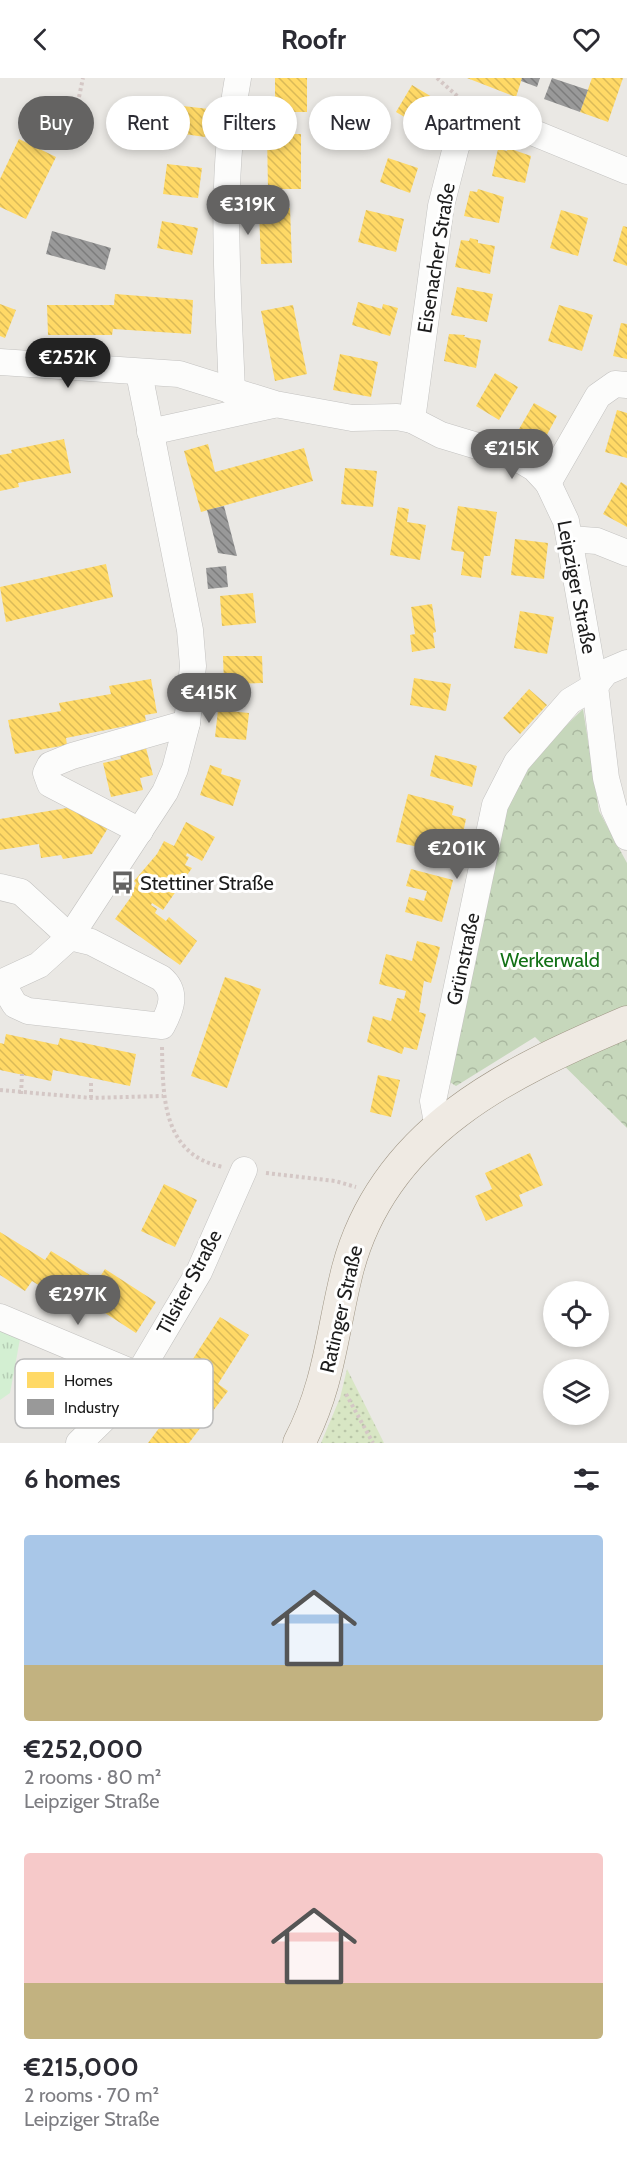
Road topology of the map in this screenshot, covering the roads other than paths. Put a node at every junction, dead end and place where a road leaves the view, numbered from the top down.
1 (238, 78) edge
2 (627, 171) edge
3 (0, 362) edge
4 (139, 373) junction
5 (627, 385) edge
6 (232, 392) junction
7 (275, 405) junction
8 (412, 420) junction
9 (150, 432) junction
10 (548, 483) junction
11 (570, 539) junction
12 (627, 553) edge
13 (627, 663) edge
14 (595, 686) junction
15 (187, 723) junction
16 (140, 831) junction
17 (627, 837) edge
18 (0, 888) edge
19 (70, 937) junction
20 (1, 983) edge
21 (627, 1022) edge
22 (438, 1128) junction
23 (244, 1170) road end
24 (0, 1317) edge
25 (100, 1359) edge
26 (147, 1359) edge
27 (94, 1428) edge
28 (79, 1443) edge
29 (299, 1443) edge

1 - 6 street
2 - 8 street, Eisenacher Straße
3 - 4 street, Leipziger Straße
4 - 6 street, Leipziger Straße
4 - 9 street
5 - 10 street
6 - 7 street, Leipziger Straße
7 - 8 street, Leipziger Straße
7 - 9 street, Leipziger Straße
8 - 10 street, Leipziger Straße
9 - 15 street
10 - 11 street, Leipziger Straße
11 - 12 street
11 - 14 street, Leipziger Straße
13 - 14 street, Grünstraße
14 - 17 street, Leipziger Straße
14 - 22 street, Grünstraße
15 - 16 street
15 - 16 street
16 - 19 street
18 - 19 street
19 - 20 street
19 - 20 street
21 - 22 main road, Ratinger Straße
22 - 29 main road, Ratinger Straße
23 - 26 street, Tilsiter Straße
24 - 25 street
27 - 28 street, Tilsiter Straße

